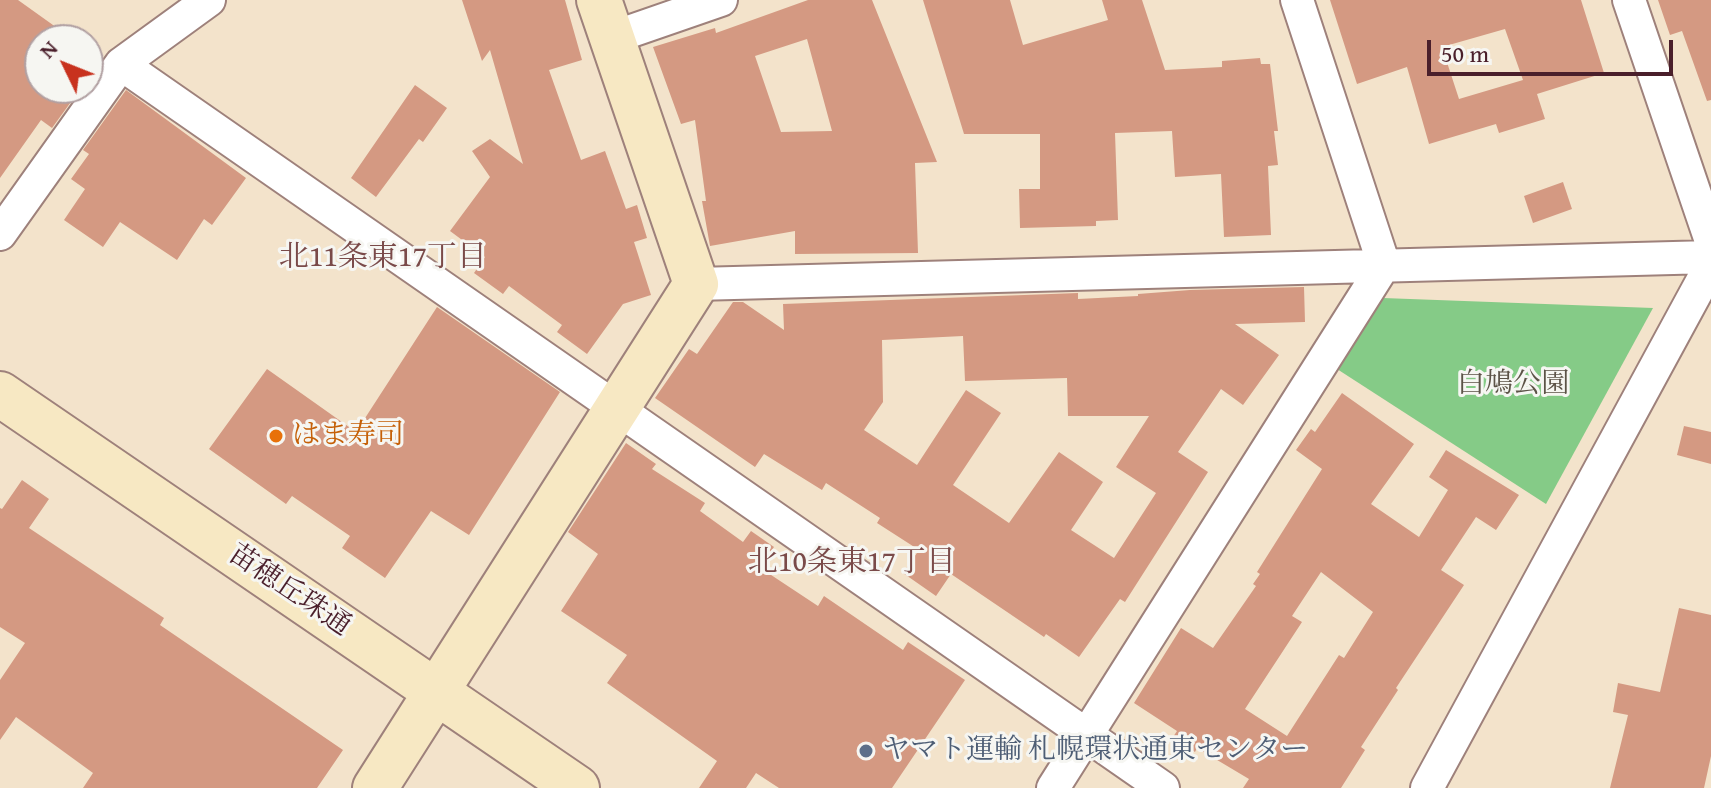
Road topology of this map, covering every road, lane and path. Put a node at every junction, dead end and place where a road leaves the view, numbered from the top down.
1 (209, 0) edge
2 (721, 0) edge
3 (1297, 0) edge
4 (1629, 0) edge
5 (605, 19) edge
6 (121, 64) junction
7 (0, 234) edge
8 (1711, 241) edge
9 (1711, 257) edge
10 (1384, 265) junction
11 (1711, 265) edge
12 (696, 284) junction
13 (0, 394) edge
14 (616, 410) junction
15 (437, 691) junction
16 (1086, 736) junction
17 (375, 788) edge
18 (577, 788) edge
19 (1053, 788) edge
20 (1163, 788) edge
21 (1427, 788) edge

1 - 6 street
2 - 5 street
3 - 10 street
4 - 8 street
5 - 12 street
6 - 7 street
6 - 14 street
9 - 10 street
10 - 12 street
10 - 16 street
11 - 21 street
12 - 14 street
13 - 15 street, 苗穂丘珠通
14 - 15 street
14 - 16 street
15 - 17 street
15 - 18 street, 苗穂丘珠通
16 - 19 street
16 - 20 street

